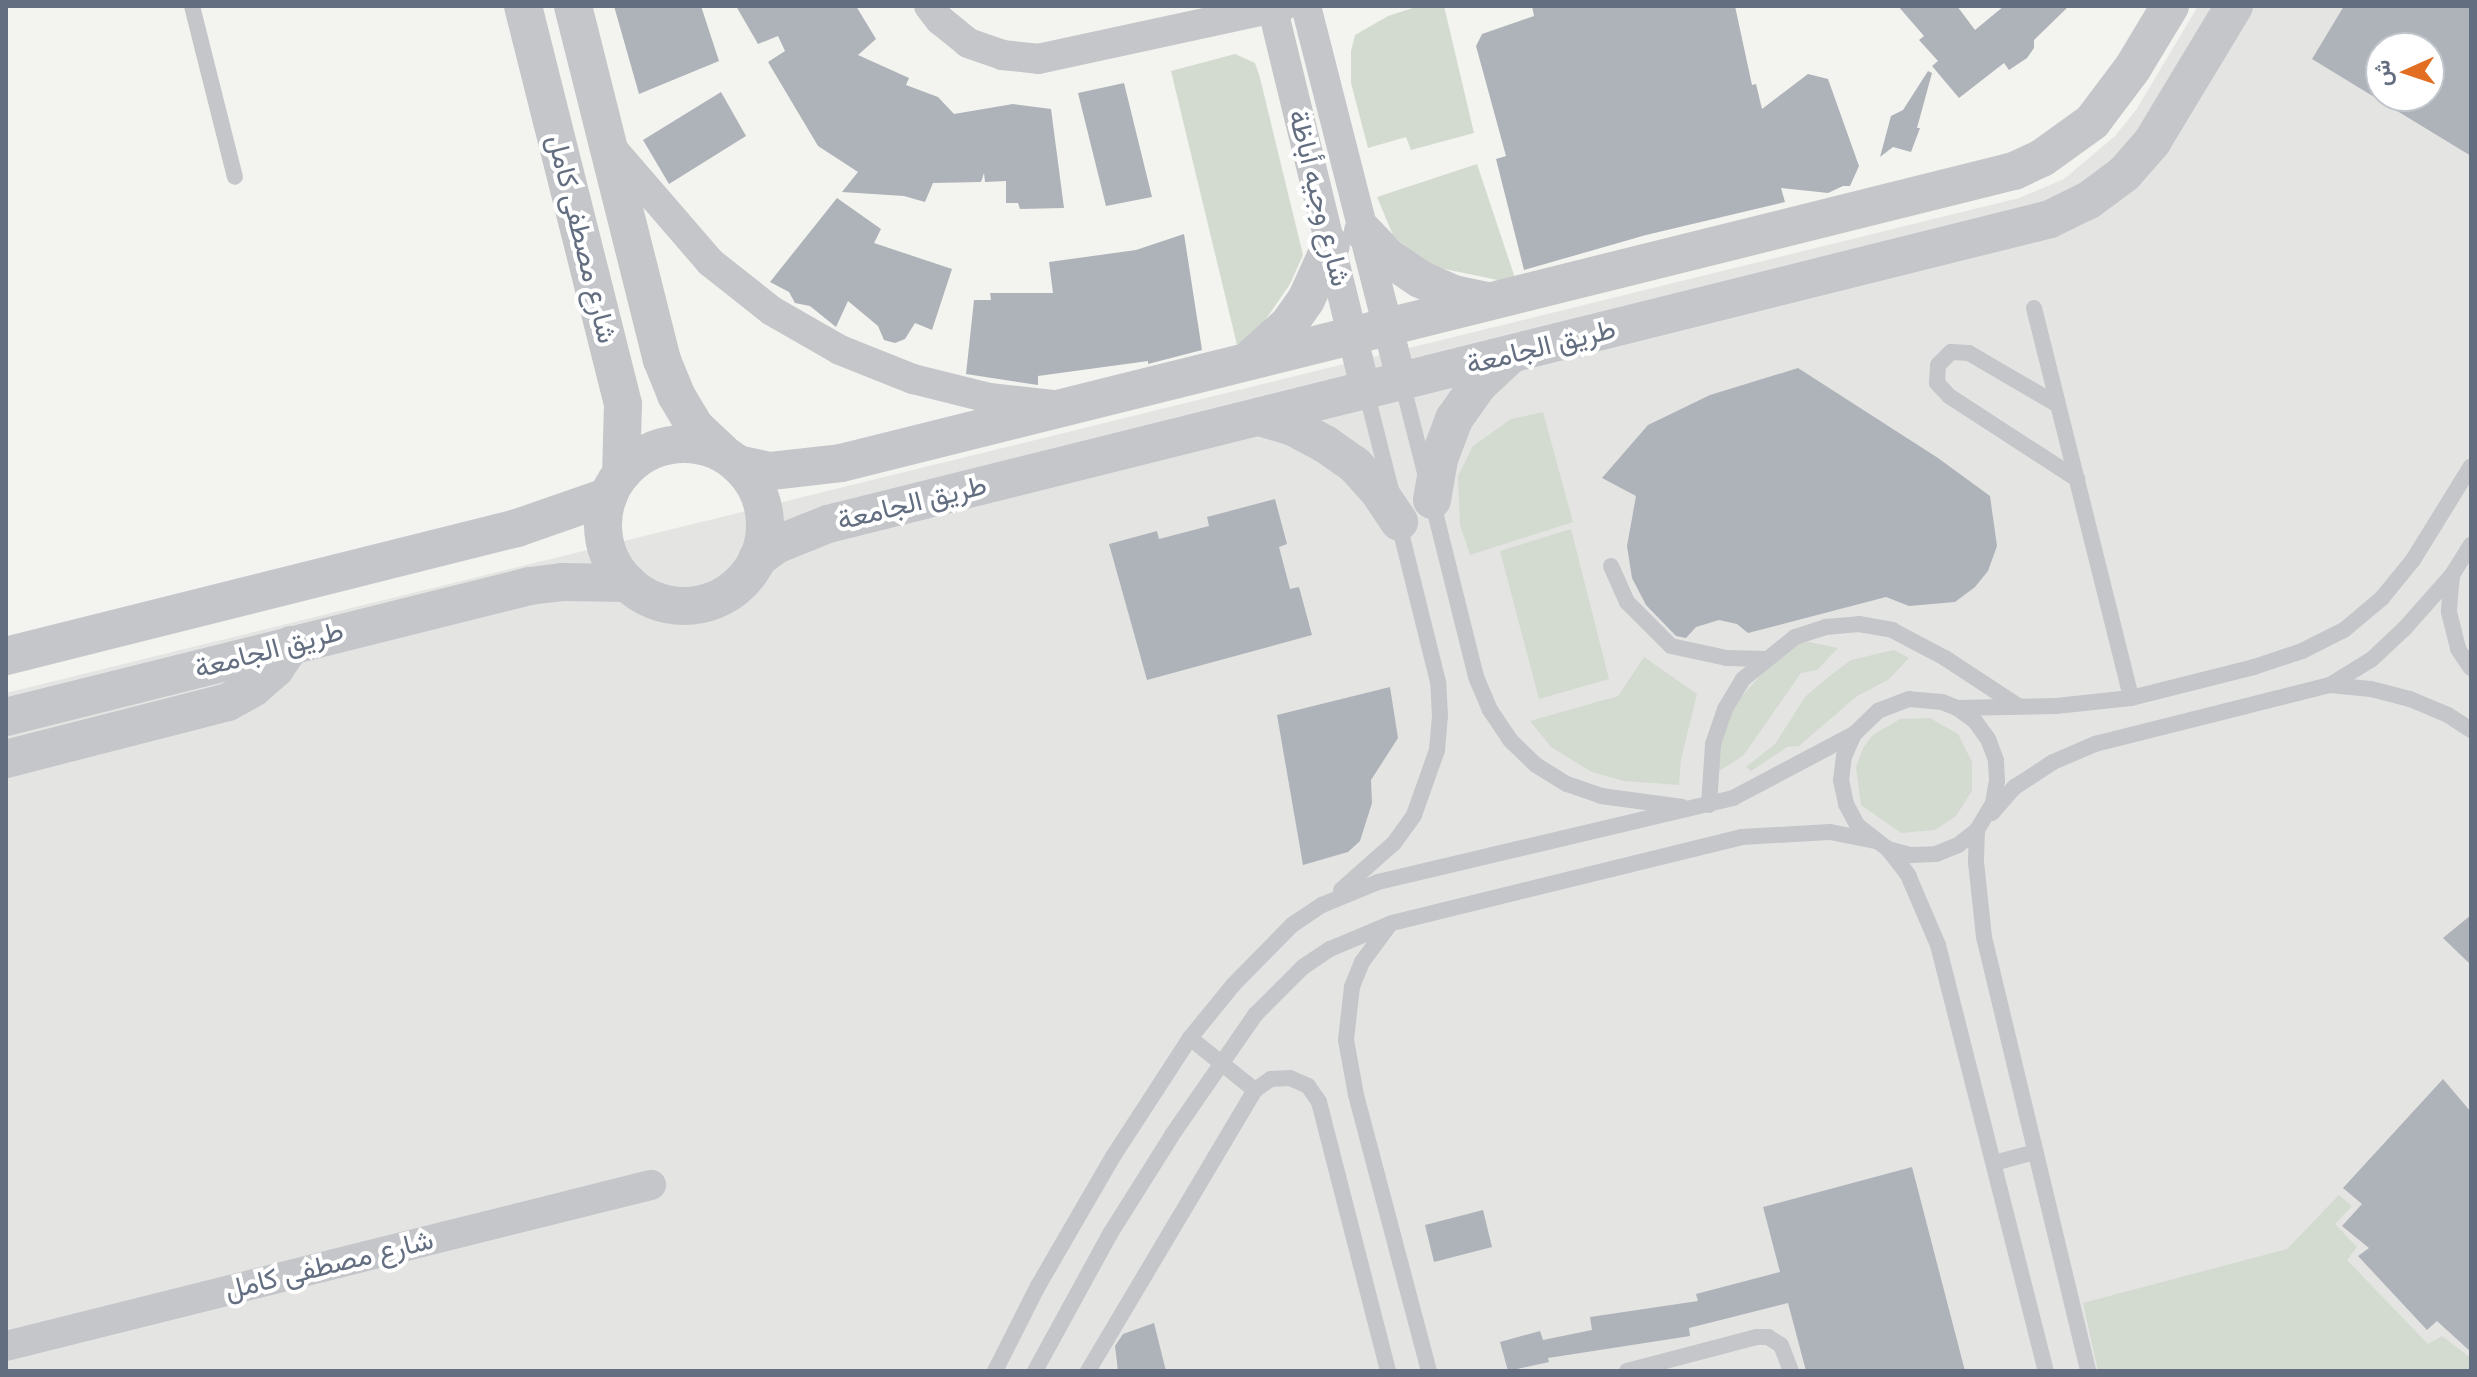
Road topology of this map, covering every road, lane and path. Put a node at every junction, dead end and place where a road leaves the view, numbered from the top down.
1 (192, 6) edge
2 (523, 6) edge
3 (573, 6) edge
4 (929, 6) edge
5 (1306, 6) edge
6 (2170, 6) edge
7 (2234, 6) edge
8 (1276, 7) edge
9 (608, 143) junction
10 (235, 177) dead end
11 (1347, 238) junction
12 (1490, 301) junction
13 (2034, 308) dead end
14 (1371, 332) junction
15 (1509, 356) junction
16 (1245, 363) junction
17 (1384, 386) junction
18 (2058, 405) junction
19 (1067, 406) junction
20 (1259, 417) junction
21 (730, 458) junction
22 (2471, 466) edge
23 (2077, 479) junction
24 (615, 485) junction
25 (1432, 500) junction
26 (1399, 522) junction
27 (2471, 544) edge
28 (757, 559) junction
29 (1611, 566) dead end
30 (2452, 575) junction
31 (628, 583) junction
32 (291, 645) junction
33 (6, 656) edge
34 (1767, 659) junction
35 (2471, 668) edge
36 (2330, 685) junction
37 (2131, 698) junction
38 (2018, 706) junction
39 (1957, 708) junction
40 (6, 717) edge
41 (2471, 730) edge
42 (1854, 734) junction
43 (6, 759) edge
44 (1702, 807) junction
45 (1980, 827) junction
46 (1882, 845) junction
47 (1322, 905) junction
48 (1392, 923) junction
49 (1190, 1038) junction
50 (1222, 1064) junction
51 (1255, 1090) junction
52 (2035, 1152) junction
53 (1994, 1163) junction
54 (651, 1185) dead end
55 (6, 1346) edge
56 (995, 1371) edge
57 (1035, 1371) edge
58 (1088, 1371) edge
59 (1388, 1371) edge
60 (1429, 1371) edge
61 (1627, 1371) edge
62 (1791, 1371) edge
63 (2046, 1371) edge
64 (2088, 1371) edge

1 - 10 lane
2 - 24 street, شارع مصطفى كامل
3 - 9 street, شارع مصطفى كامل
4 - 8 street
5 - 11 street, شارع وجيه أباظة
6 - 12 street, طريق الجامعة
7 - 15 street, طريق الجامعة
8 - 11 street, شارع وجيه أباظة
9 - 19 street
9 - 21 street, شارع مصطفى كامل
11 - 12 street
11 - 14 street, شارع وجيه أباظة
11 - 16 street
12 - 14 street, طريق الجامعة
13 - 18 lane
14 - 16 street, طريق الجامعة
14 - 17 street, شارع وجيه أباظة
15 - 17 street, طريق الجامعة
15 - 25 street
16 - 19 street, طريق الجامعة
17 - 20 street, طريق الجامعة
17 - 25 lane
17 - 26 lane
18 - 23 lane
18 - 23 lane
19 - 21 street, طريق الجامعة
20 - 26 street
20 - 28 street, طريق الجامعة
21 - 24 street
21 - 28 street
22 - 37 lane
23 - 37 lane
24 - 31 street
24 - 33 street, طريق الجامعة
25 - 44 lane
26 - 47 lane
27 - 30 lane
28 - 31 street
29 - 34 lane
30 - 35 lane
30 - 36 lane
31 - 32 street, طريق الجامعة
32 - 40 street, طريق الجامعة
32 - 43 street
34 - 38 lane
34 - 44 lane
36 - 41 lane
36 - 45 lane
37 - 38 lane
38 - 39 lane
39 - 42 lane
39 - 45 lane
42 - 44 lane
42 - 46 lane
44 - 47 lane
45 - 46 lane
45 - 52 lane
46 - 48 lane
46 - 53 lane
47 - 49 lane
48 - 50 lane
48 - 60 lane
49 - 50 lane
49 - 56 lane
50 - 51 lane
50 - 57 lane
51 - 58 lane
51 - 59 lane
52 - 53 lane
52 - 64 lane
53 - 63 lane
54 - 55 street, شارع مصطفى كامل
61 - 62 lane

